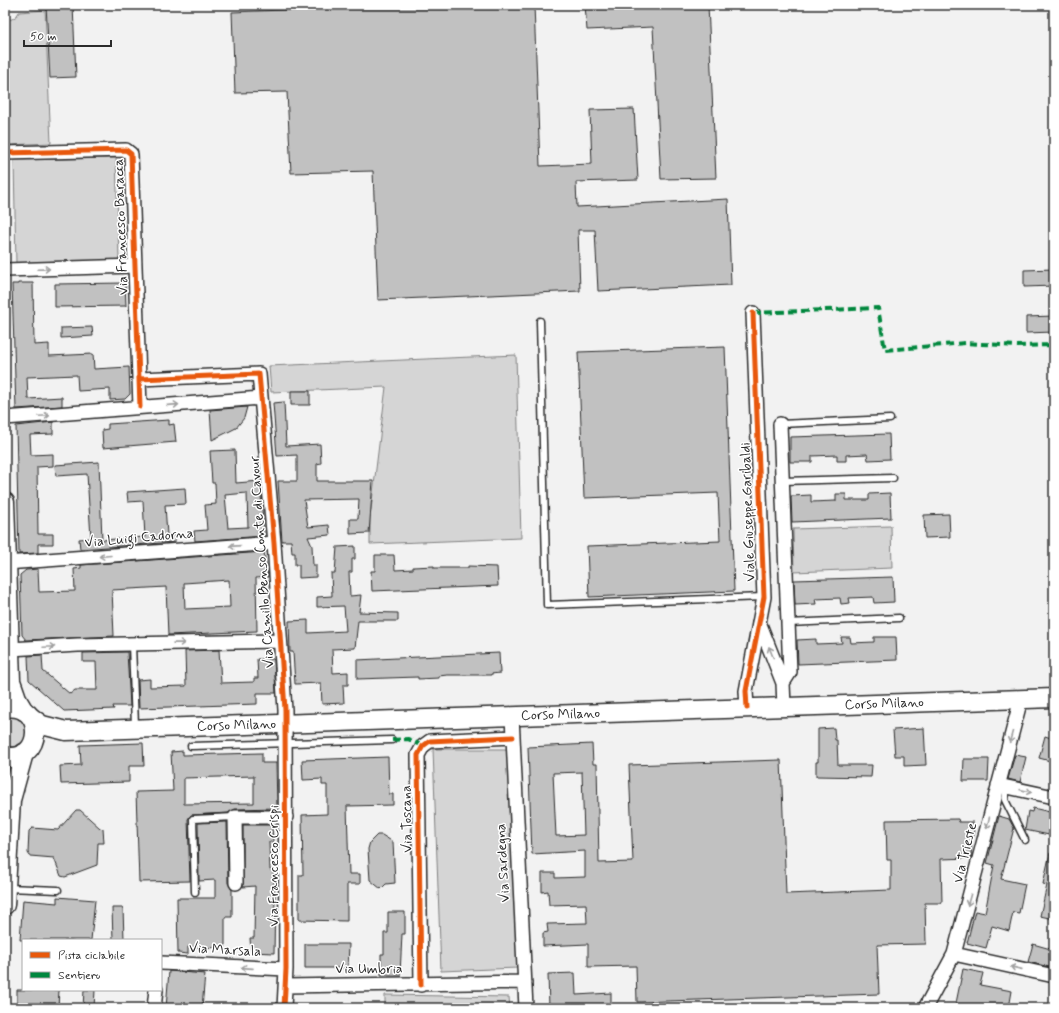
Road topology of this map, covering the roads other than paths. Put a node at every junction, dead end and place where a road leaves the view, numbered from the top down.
1 (5, 153) edge
2 (134, 266) junction
3 (5, 270) edge
4 (753, 313) dead end
5 (540, 321) dead end
6 (139, 379) junction
7 (261, 398) junction
8 (140, 407) junction
9 (5, 418) edge
10 (890, 419) dead end
11 (780, 424) joint
12 (893, 478) dead end
13 (782, 481) junction
14 (5, 502) edge
15 (5, 520) edge
16 (274, 544) junction
17 (6, 563) junction
18 (764, 597) junction
19 (899, 618) dead end
20 (759, 622) junction
21 (788, 622) junction
22 (7, 623) edge
23 (280, 641) junction
24 (132, 644) junction
25 (10, 648) junction
26 (783, 683) junction
27 (8, 688) edge
28 (1054, 698) edge
29 (1021, 699) junction
30 (784, 707) junction
31 (5, 708) edge
32 (747, 708) junction
33 (27, 714) junction
34 (512, 716) junction
35 (285, 724) junction
36 (135, 729) junction
37 (66, 731) junction
38 (513, 737) junction
39 (392, 740) dead end
40 (286, 744) junction
41 (191, 746) dead end
42 (28, 748) junction
43 (5, 756) edge
44 (5, 777) edge
45 (1003, 786) junction
46 (1054, 797) edge
47 (11, 800) junction
48 (286, 817) junction
49 (235, 818) junction
50 (1025, 840) dead end
51 (236, 884) dead end
52 (58, 890) dead end
53 (195, 892) dead end
54 (6, 896) edge
55 (954, 954) junction
56 (162, 963) edge
57 (286, 969) junction
58 (1054, 976) edge
59 (525, 982) junction
60 (421, 985) junction
61 (286, 986) junction
62 (156, 991) edge
63 (154, 1008) edge
64 (284, 1008) edge
65 (526, 1008) edge
66 (924, 1008) edge

1 - 2 street, Via Francesco Baracca
3 -> 2 street
2 - 6 street, Via Francesco Baracca
4 - 18 street, Viale Giuseppe Garibaldi
5 - 18 lane
6 - 7 street, Via Camillo Benso Conte di Cavour
6 - 8 street, Via Francesco Baracca
8 -> 7 street
7 - 16 street, Via Camillo Benso Conte di Cavour
9 -> 8 street
10 - 11 lane
11 - 13 street
12 - 13 lane
13 - 21 street
14 - 15 main road
15 - 17 main road
16 -> 17 street, Via Luigi Cadorna
16 - 23 street, Via Camillo Benso Conte di Cavour
17 - 22 main road
18 - 20 street, Viale Giuseppe Garibaldi
19 - 21 lane
26 -> 20 street
20 - 32 street, Viale Giuseppe Garibaldi
21 - 26 street
22 - 25 main road
24 -> 23 street
23 - 35 street, Via Camillo Benso Conte di Cavour
25 -> 24 street
24 - 36 lane
25 - 27 main road
26 - 30 street
27 - 33 main road
28 - 29 main road, Corso Milano
29 - 30 main road, Corso Milano
29 -> 45 street, Via Trieste
30 - 32 main road, Corso Milano
31 - 33 main road
32 - 34 main road, Corso Milano
33 - 37 main road, Corso Milano
33 - 42 main road
34 - 35 main road, Corso Milano
34 - 38 street, Via Sardegna
35 - 36 main road, Corso Milano
35 - 40 street, Via Francesco Crispi
36 - 37 main road, Corso Milano
37 - 42 main road, Corso Milano
38 - 59 street, Via Sardegna
38 - 60 street, Via Toscana
39 - 40 lane
40 - 41 lane
40 - 48 street, Via Francesco Crispi
42 - 43 main road, Corso Milano
42 - 47 main road
44 - 47 main road
45 -> 46 street
45 - 50 lane
45 -> 55 street, Via Trieste
47 - 54 main road
48 - 49 street, Via Francesco Crispi
48 - 57 street, Via Francesco Crispi
49 - 51 street
49 - 53 lane
52 - 54 lane
58 -> 55 street
55 - 66 street, Via Trieste
57 -> 56 street, Via Marsala
57 - 61 street, Via Francesco Crispi
59 - 60 street, Via Umbria
59 - 65 street, Via Sardegna
60 - 61 street, Via Umbria
61 - 64 street, Via Francesco Crispi
62 - 63 street

